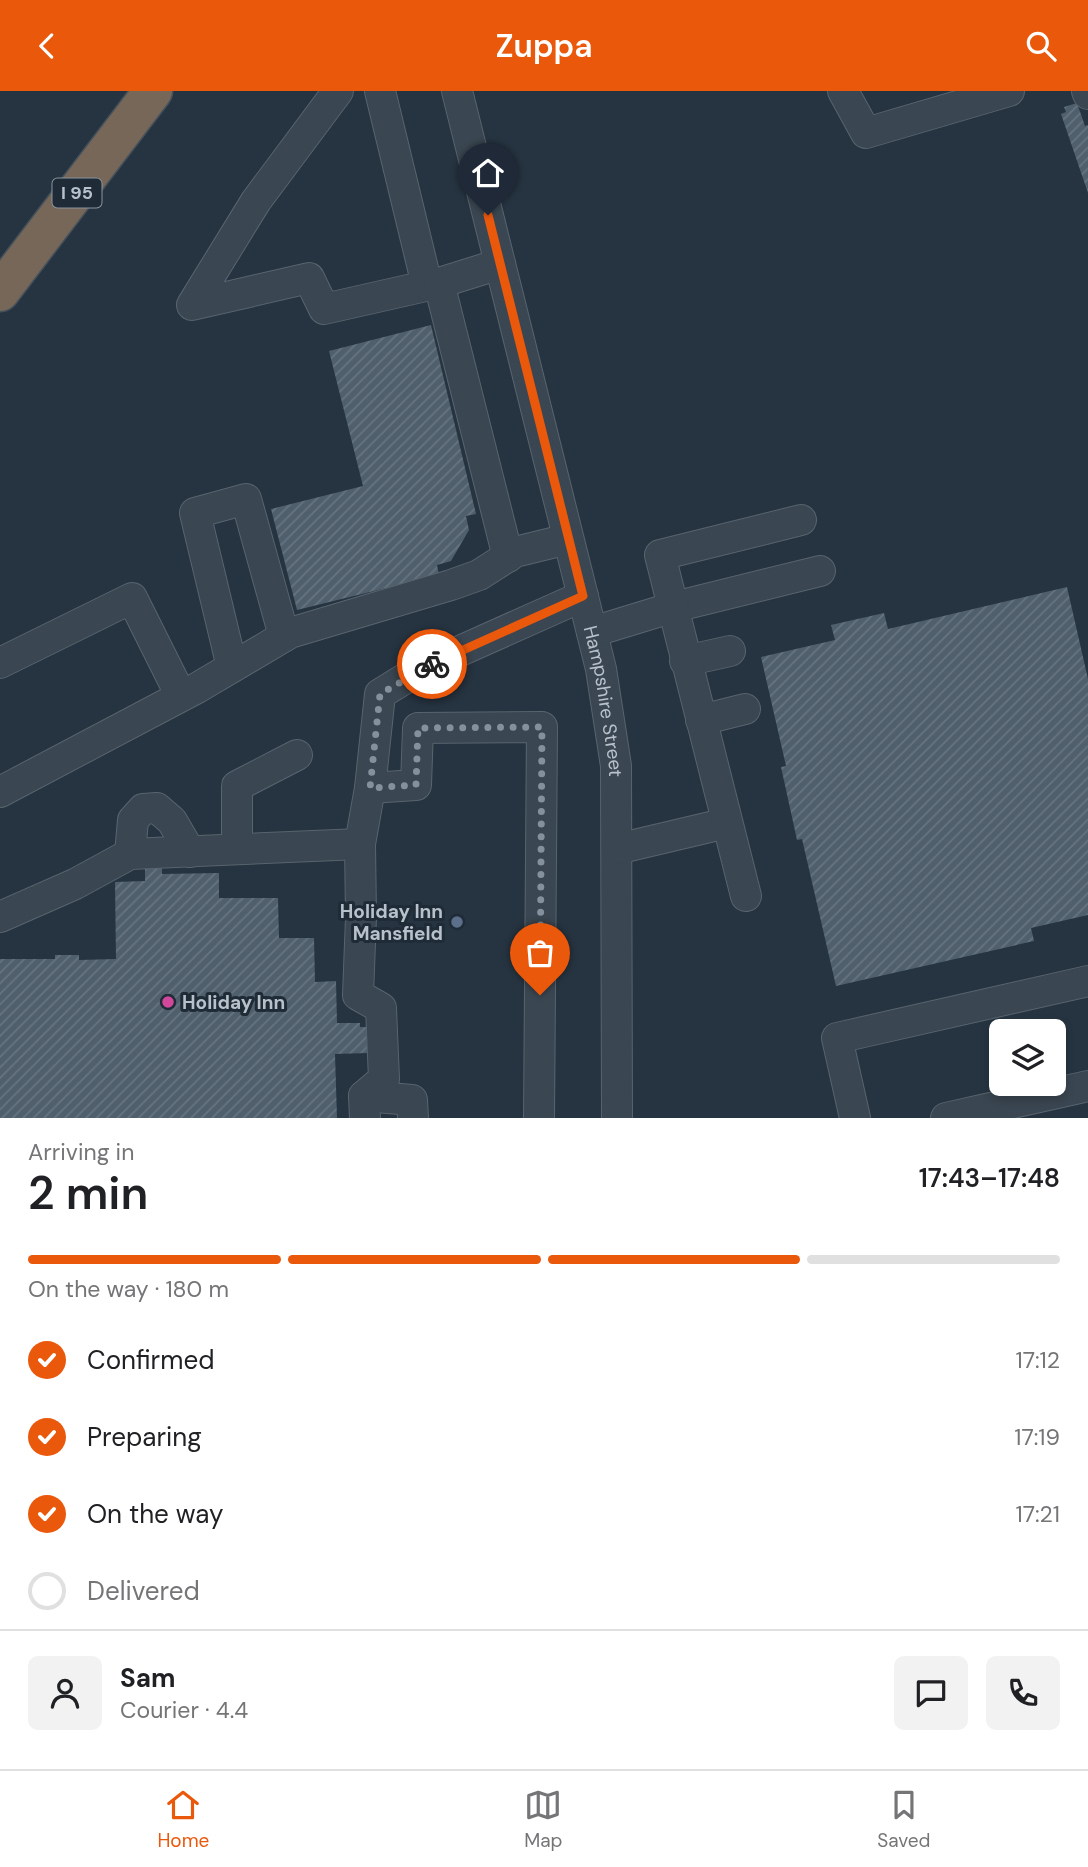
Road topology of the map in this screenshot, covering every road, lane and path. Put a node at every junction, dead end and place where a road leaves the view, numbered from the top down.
1 (153, 91) edge
2 (338, 91) edge
3 (380, 91) edge
4 (457, 91) edge
5 (1009, 91) edge
6 (847, 92) edge
7 (500, 264) junction
8 (433, 284) junction
9 (0, 292) edge
10 (801, 520) dead end
11 (568, 539) junction
12 (508, 557) junction
13 (820, 571) dead end
14 (583, 596) junction
15 (674, 607) junction
16 (592, 632) junction
17 (284, 636) junction
18 (730, 651) dead end
19 (685, 661) junction
20 (0, 663) edge
21 (232, 667) junction
22 (181, 696) junction
23 (745, 709) dead end
24 (701, 720) junction
25 (297, 755) dead end
26 (370, 788) junction
27 (0, 792) edge
28 (727, 823) junction
29 (360, 844) junction
30 (237, 849) junction
31 (617, 849) junction
32 (190, 852) junction
33 (130, 855) junction
34 (746, 896) dead end
35 (0, 917) edge
36 (1088, 981) edge
37 (1088, 1086) edge
38 (364, 1107) edge
39 (1004, 1112) edge
40 (413, 1118) edge
41 (539, 1118) edge
42 (617, 1118) edge
43 (855, 1118) edge
44 (946, 1118) edge

1 - 9 highway, I 95
2 - 8 street
3 - 8 street
4 - 7 street, Hampshire Street
5 - 6 street
7 - 8 street
7 - 11 street, Hampshire Street
8 - 12 street
10 - 15 street
11 - 12 street
11 - 14 street, Hampshire Street
12 - 17 street
13 - 15 street
14 - 16 street, Hampshire Street
14 - 26 street
15 - 16 street
15 - 19 street
16 - 31 street, Hampshire Street
17 - 21 street
17 - 21 street
18 - 19 street
19 - 24 street
20 - 22 street
21 - 22 street
22 - 27 street
23 - 24 street
24 - 28 street
25 - 30 street
26 - 29 street
26 - 41 street
28 - 31 street
28 - 34 street
29 - 30 street
29 - 38 street
30 - 32 street
31 - 42 street, Hampshire Street
32 - 33 street
32 - 33 street
33 - 35 street
36 - 43 street
37 - 39 street
38 - 40 street
39 - 44 street

